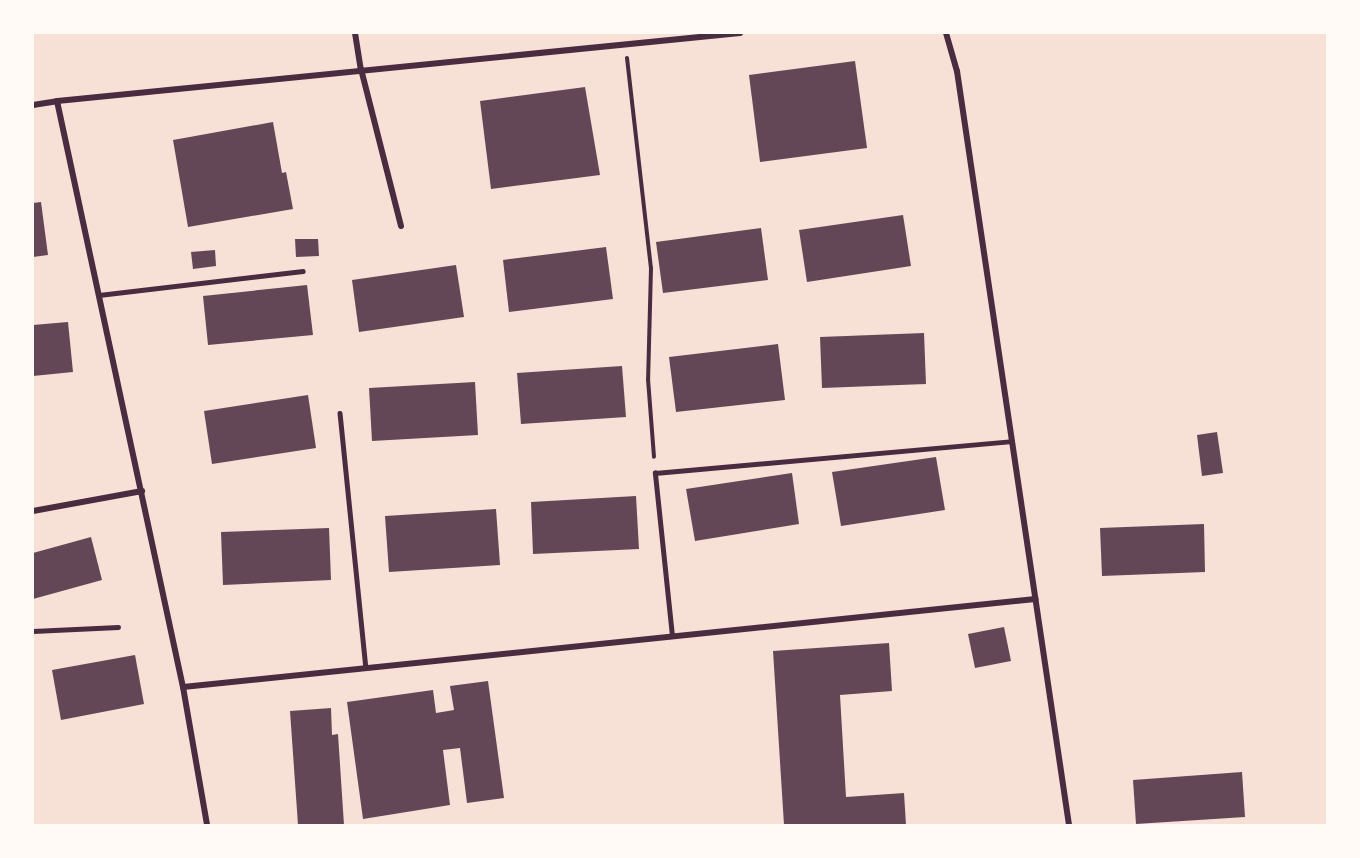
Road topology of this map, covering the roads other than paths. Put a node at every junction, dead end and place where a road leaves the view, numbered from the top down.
1 (355, 33) edge
2 (740, 33) edge
3 (946, 33) edge
4 (361, 69) junction
5 (57, 101) junction
6 (33, 105) edge
7 (401, 226) dead end
8 (303, 271) dead end
9 (99, 295) junction
10 (340, 413) dead end
11 (1012, 441) junction
12 (142, 491) junction
13 (33, 511) edge
14 (1035, 599) junction
15 (118, 627) dead end
16 (33, 631) edge
17 (672, 636) junction
18 (366, 668) junction
19 (183, 687) junction
20 (207, 825) edge
21 (1069, 825) edge

1 - 4 street
2 - 4 street
3 - 11 street
4 - 5 street
4 - 7 street
5 - 6 street
5 - 9 street
8 - 9 lane
9 - 12 street
10 - 18 lane
11 - 14 street
11 - 17 lane
12 - 13 street
12 - 19 street
14 - 17 street
14 - 21 street
15 - 16 lane
17 - 18 street
18 - 19 street
19 - 20 street

